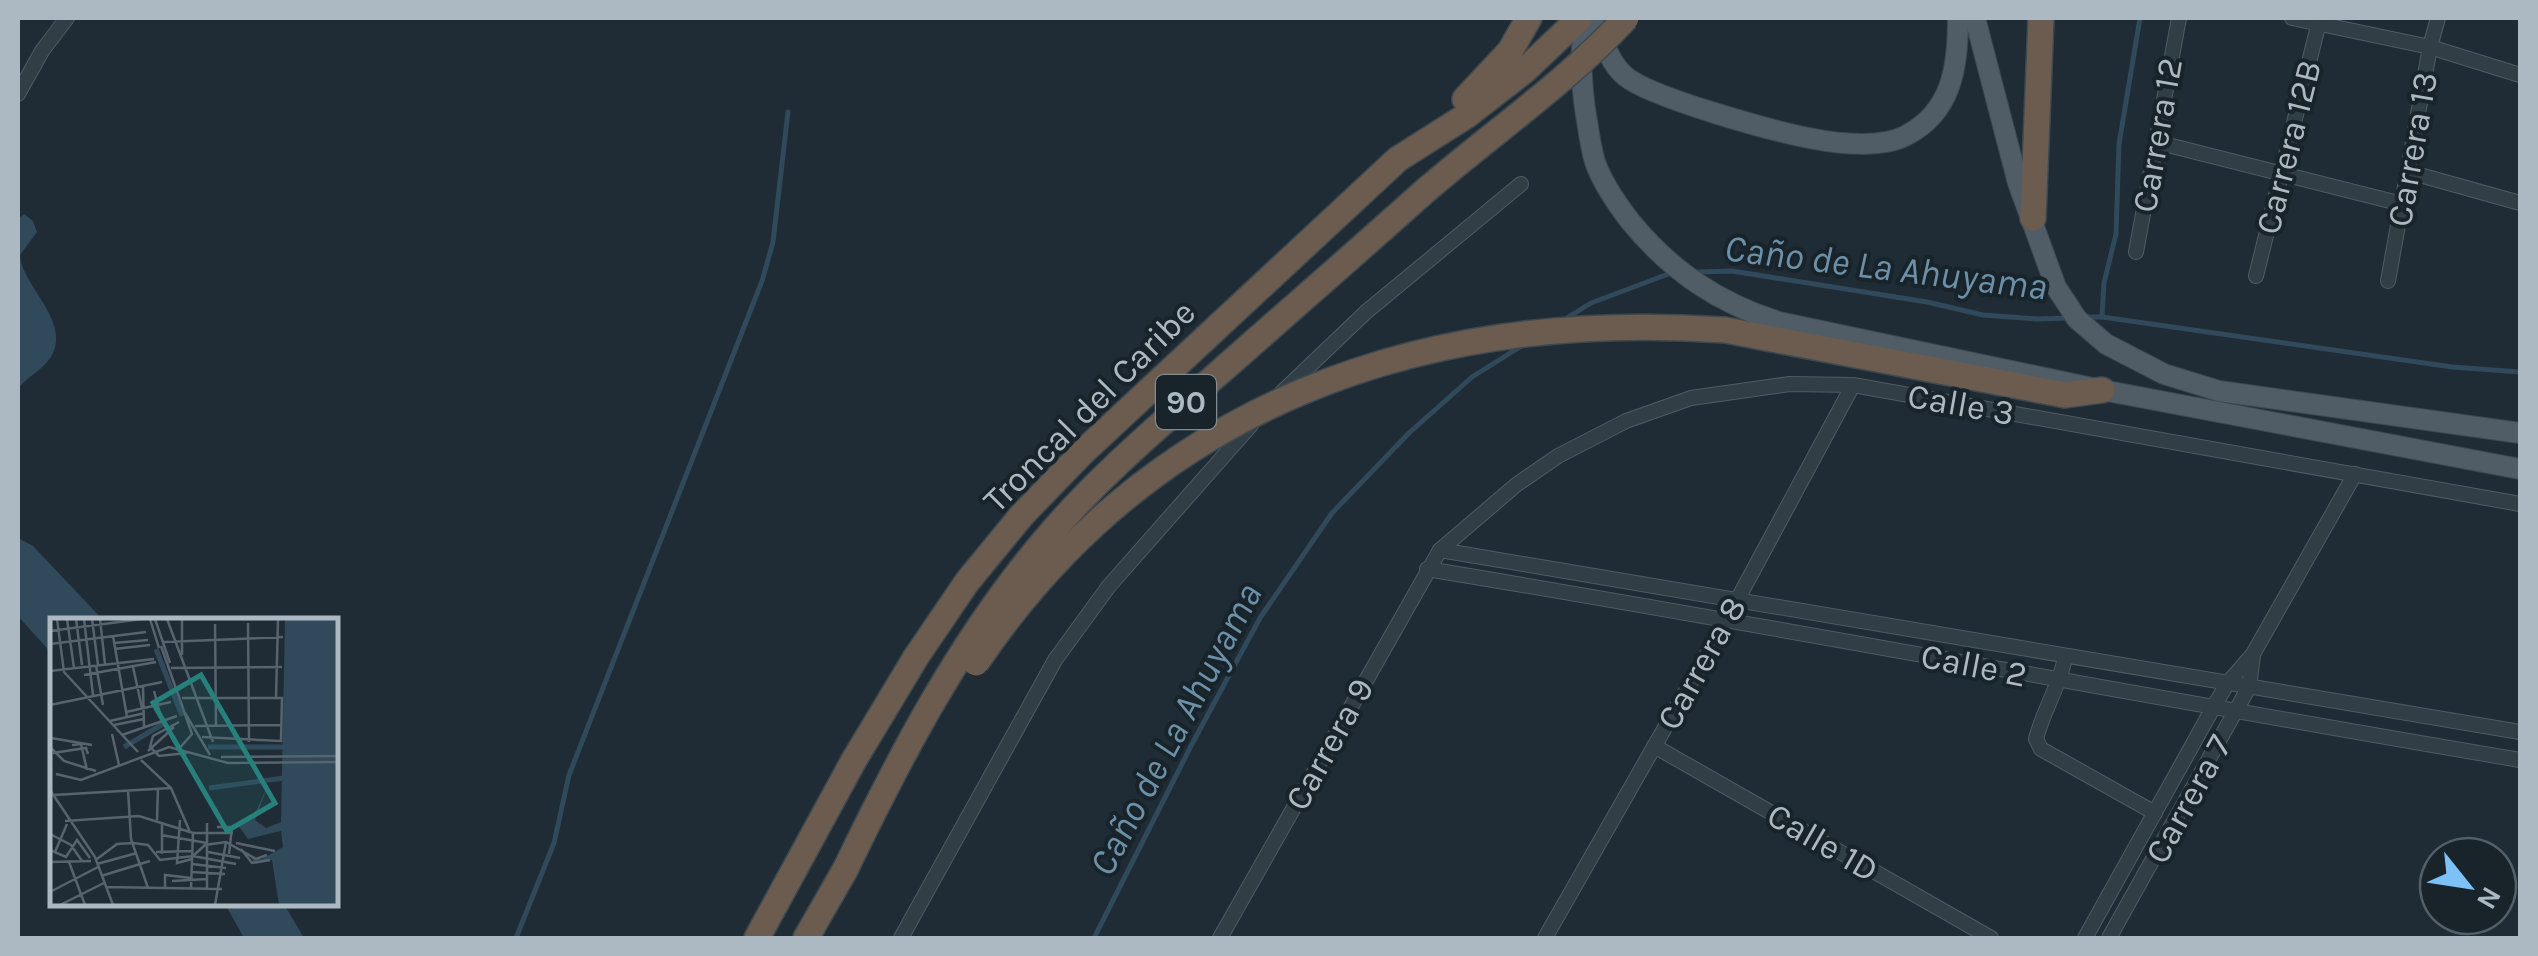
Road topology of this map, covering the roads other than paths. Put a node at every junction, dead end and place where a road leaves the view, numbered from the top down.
1 (67, 18) edge
2 (1529, 18) edge
3 (1584, 18) edge
4 (1596, 18) edge
5 (1626, 18) edge
6 (1958, 18) edge
7 (1975, 18) edge
8 (2041, 18) edge
9 (2179, 18) edge
10 (2292, 18) edge
11 (2438, 18) edge
12 (2319, 21) edge
13 (2430, 47) junction
14 (2520, 76) edge
15 (18, 94) edge
16 (2156, 142) junction
17 (1398, 159) junction
18 (2408, 172) junction
19 (2283, 176) junction
20 (1515, 187) dead end
21 (2520, 203) edge
22 (2402, 204) junction
23 (2033, 218) junction
24 (2136, 252) dead end
25 (2256, 276) dead end
26 (2388, 281) dead end
27 (1854, 385) junction
28 (2102, 390) junction
29 (2520, 433) edge
30 (2520, 469) edge
31 (2355, 474) junction
32 (2520, 504) edge
33 (1440, 550) junction
34 (1427, 569) junction
35 (1737, 600) junction
36 (1727, 619) junction
37 (2253, 654) junction
38 (2065, 658) junction
39 (2060, 681) junction
40 (2228, 684) junction
41 (2248, 687) junction
42 (2213, 708) junction
43 (2236, 712) junction
44 (2520, 732) edge
45 (1654, 746) junction
46 (2520, 760) edge
47 (2154, 813) junction
48 (844, 870) junction
49 (756, 938) edge
50 (806, 938) edge
51 (901, 938) edge
52 (1220, 938) edge
53 (1545, 938) edge
54 (1991, 938) edge
55 (2084, 938) edge
56 (2110, 938) edge

1 - 15 street
2 - 17 highway
3 - 17 highway, Troncal del Caribe / 90
3 - 28 main road
4 - 6 main road
5 - 48 highway, Troncal del Caribe / 90, bridge
7 - 23 main road
8 - 23 highway
9 - 16 street, Carrera 12
10 - 12 street
11 - 13 street, Carrera 13
12 - 13 street
12 - 19 street, Carrera 12B
13 - 14 street
13 - 18 street, Carrera 13
16 - 19 street
16 - 24 street, Carrera 12
17 - 49 highway, Troncal del Caribe / 90
18 - 21 street
18 - 22 street, Carrera 13
19 - 22 street
19 - 25 street, Carrera 12B
20 - 51 street, 90
22 - 26 street, Carrera 13
23 - 29 main road
27 - 31 street, Calle 3
27 - 33 street, Calle 3
27 - 35 street, Carrera 8
28 - 30 main road
28 - 48 highway, bridge
31 - 32 street, Calle 3
31 - 37 street, Carrera 7
33 - 34 street, Carrera 9
33 - 35 street, Calle 2
34 - 36 street, Calle 2
34 - 52 street, Carrera 9
35 - 36 street, Carrera 8
35 - 38 street, Calle 2
36 - 39 street, Calle 2
36 - 45 street, Carrera 8
37 - 40 street, Carrera 7
37 - 41 street, Carrera 7
38 - 39 street, Carrera 7
38 - 40 street, Calle 2
39 - 42 street, Calle 2
39 - 47 street, Carrera 7
40 - 41 street, Calle 2
40 - 42 street, Carrera 7
41 - 43 street, Carrera 7
41 - 44 street, Calle 2
42 - 43 street, Calle 2
42 - 47 street, Carrera 7
43 - 46 street, Calle 2
43 - 56 street, Carrera 7
45 - 53 street, Carrera 8
45 - 54 street, Calle 1D
47 - 55 street, Carrera 7
48 - 50 highway, Troncal del Caribe / 90

